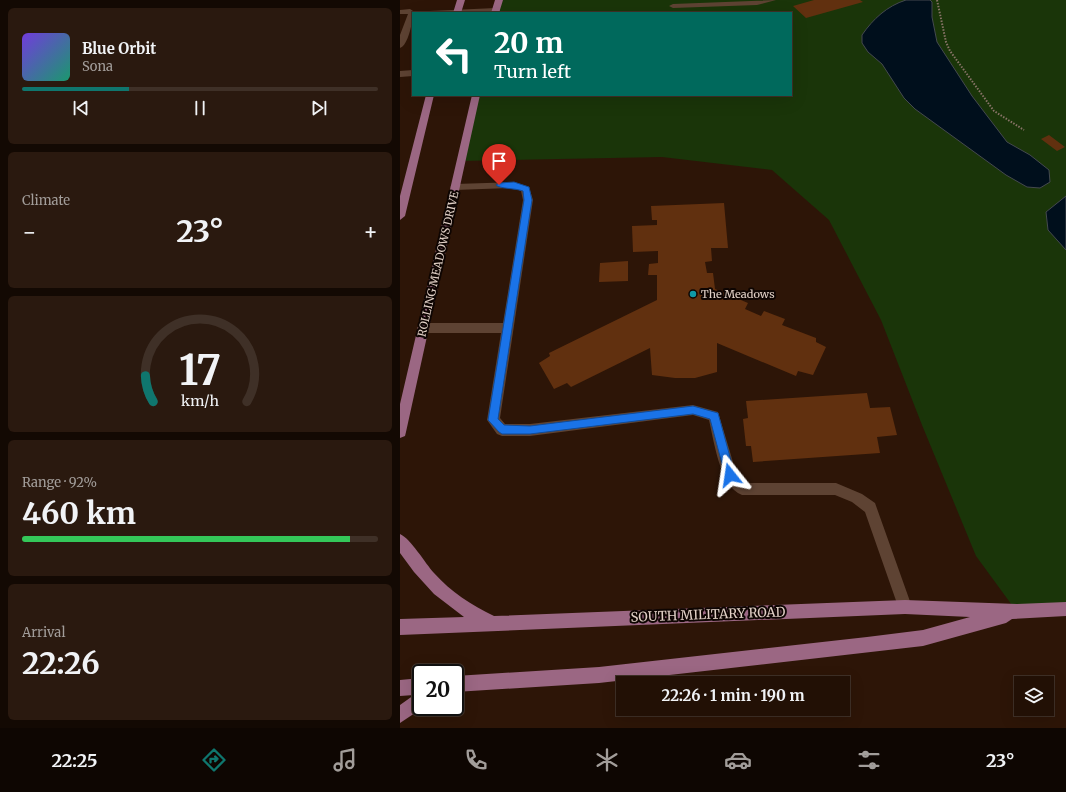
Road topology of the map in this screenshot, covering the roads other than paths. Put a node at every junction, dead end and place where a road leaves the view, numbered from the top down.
1 (461, 0) edge
2 (499, 0) edge
3 (772, 0) edge
4 (673, 6) dead end
5 (400, 12) edge
6 (457, 12) edge
7 (496, 12) edge
8 (412, 13) edge
9 (412, 16) edge
10 (400, 46) edge
11 (412, 73) edge
12 (400, 74) edge
13 (430, 96) edge
14 (476, 96) edge
15 (455, 187) junction
16 (400, 216) edge
17 (423, 328) junction
18 (507, 328) junction
19 (400, 432) edge
20 (400, 541) edge
21 (905, 607) junction
22 (1066, 609) edge
23 (1017, 612) junction
24 (496, 624) junction
25 (400, 628) edge
26 (464, 683) edge
27 (412, 687) edge
28 (400, 688) edge
29 (412, 706) edge
30 (400, 715) edge

1 - 6 main road
2 - 7 main road
3 - 4 street
5 - 8 street
6 - 7 street
9 - 10 street
11 - 12 street
13 - 16 main road
14 - 15 main road, ROLLING MEADOWS DRIVE
15 - 17 main road, ROLLING MEADOWS DRIVE
15 - 18 street
17 - 18 street
17 - 19 main road, ROLLING MEADOWS DRIVE
18 - 21 street
20 - 24 main road
21 - 23 main road, SOUTH MILITARY ROAD
21 - 24 main road, SOUTH MILITARY ROAD
22 - 23 main road, SOUTH MILITARY ROAD
23 - 26 main road, SOUTH MILITARY ROAD
24 - 25 main road, SOUTH MILITARY ROAD
27 - 28 main road
29 - 30 main road

